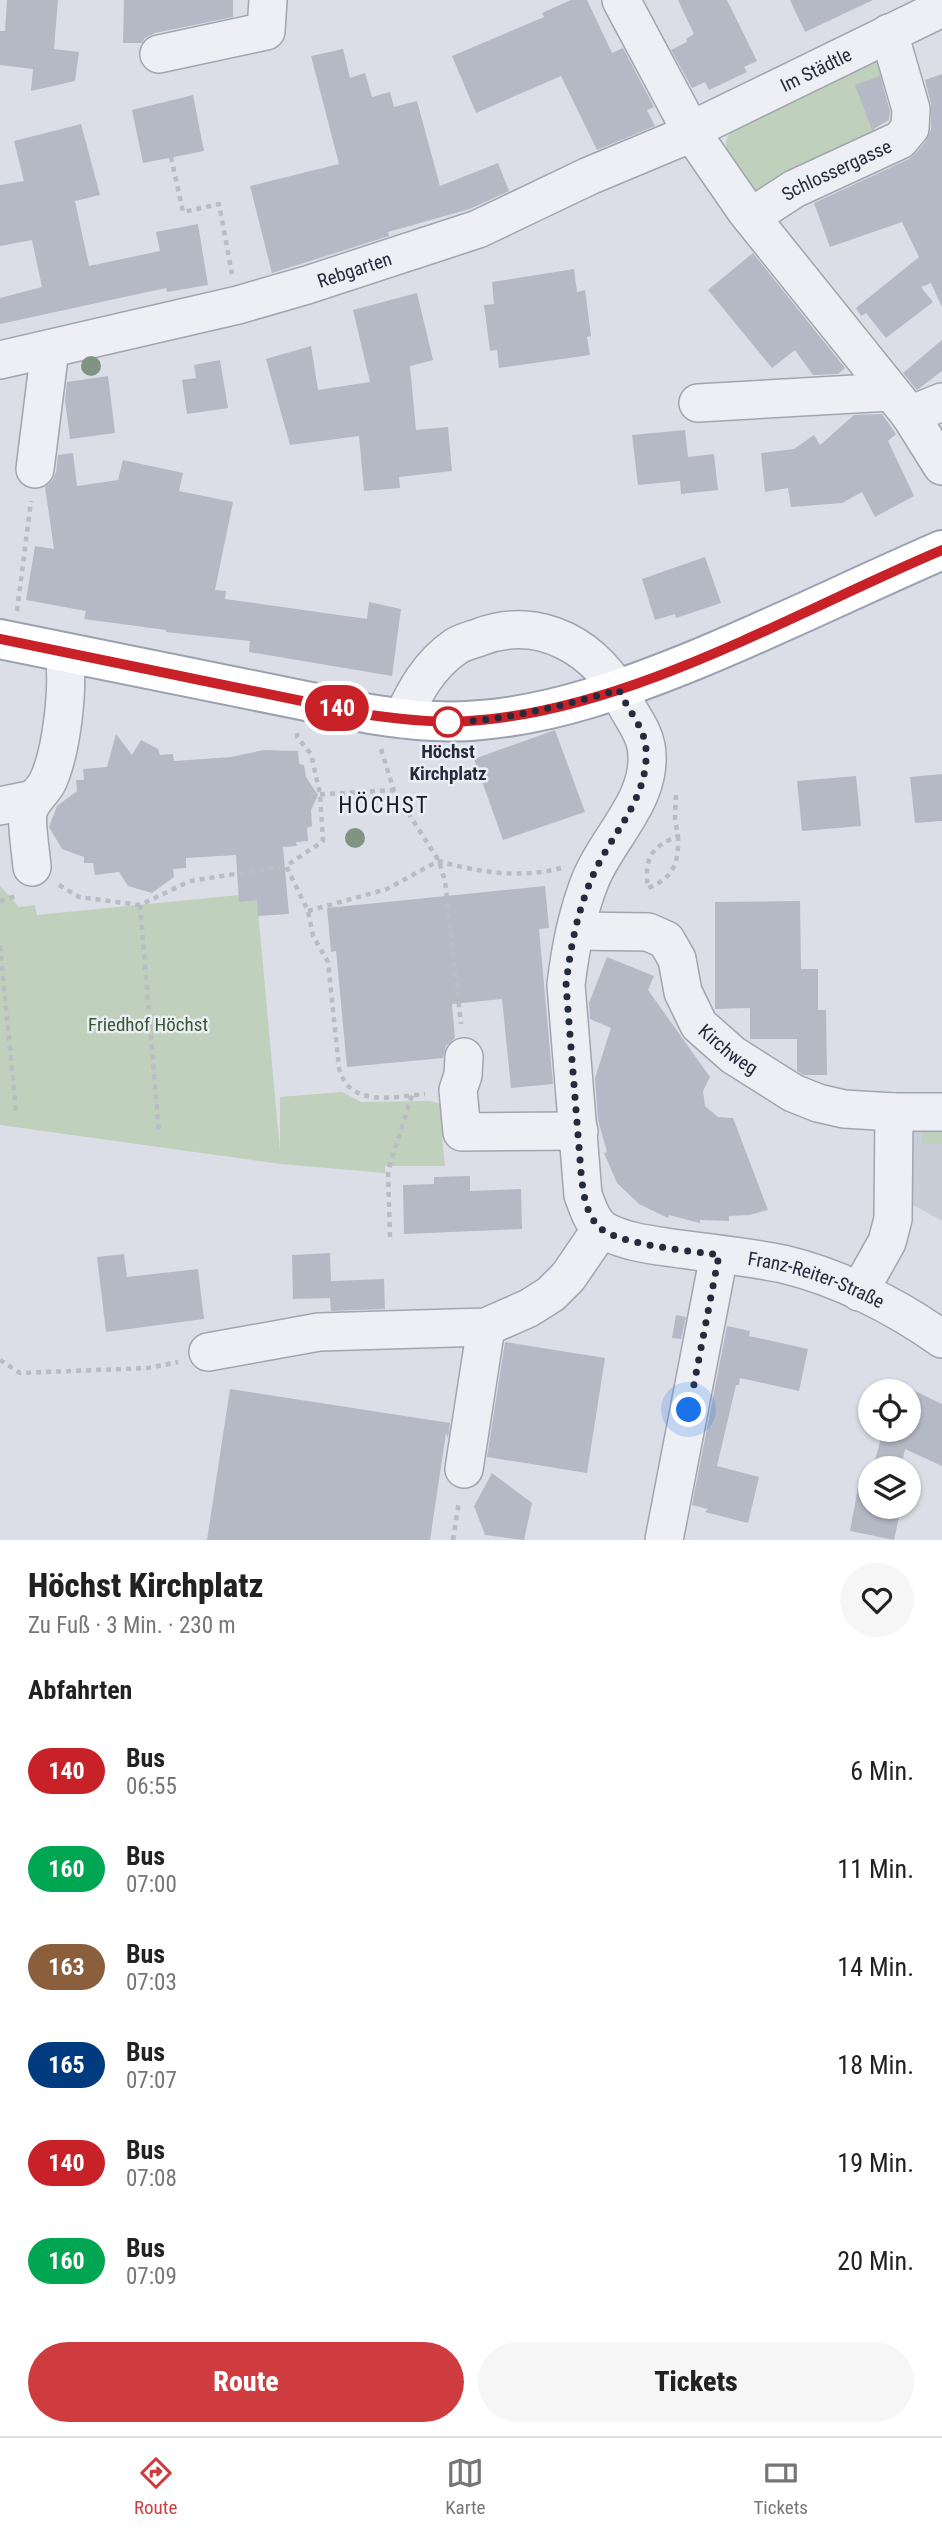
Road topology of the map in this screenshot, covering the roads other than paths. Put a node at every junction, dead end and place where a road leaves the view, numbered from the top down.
1 (268, 0) edge
2 (621, 0) edge
3 (942, 8) edge
4 (889, 33) junction
5 (159, 54) dead end
6 (692, 133) junction
7 (751, 217) junction
8 (50, 349) junction
9 (1, 367) edge
10 (698, 402) dead end
11 (914, 403) edge
12 (942, 466) edge
13 (35, 469) road end
14 (942, 550) edge
15 (8, 630) edge
16 (64, 653) junction
17 (619, 690) junction
18 (390, 731) junction
19 (17, 802) edge
20 (32, 867) road end
21 (576, 931) junction
22 (461, 1074) road end
23 (894, 1112) junction
24 (942, 1112) edge
25 (579, 1131) junction
26 (601, 1229) junction
27 (719, 1255) junction
28 (859, 1292) junction
29 (486, 1327) junction
30 (942, 1339) edge
31 (208, 1352) road end
32 (464, 1469) road end
33 (664, 1540) edge

1 - 5 street
2 - 6 street
3 - 4 street, Im Städtle
4 - 6 street, Im Städtle
4 - 7 street, Schlossergasse
6 - 7 street
6 - 8 street, Rebgarten
7 - 11 street
8 - 9 street, Rebgarten
8 - 13 street
10 - 11 street
11 - 12 street
14 - 17 main road
15 - 16 main road
16 - 18 main road
16 - 19 street
17 - 18 main road
17 - 18 street
17 - 21 street
19 - 20 street
21 - 23 street, Kirchweg
21 - 25 street
22 - 25 street
23 - 24 street, Kirchweg
23 - 28 street
25 - 26 street
26 - 27 street, Franz-Reiter-Straße
26 - 29 street
27 - 28 street, Franz-Reiter-Straße
27 - 33 street
28 - 30 street, Franz-Reiter-Straße
29 - 31 street
29 - 32 street

